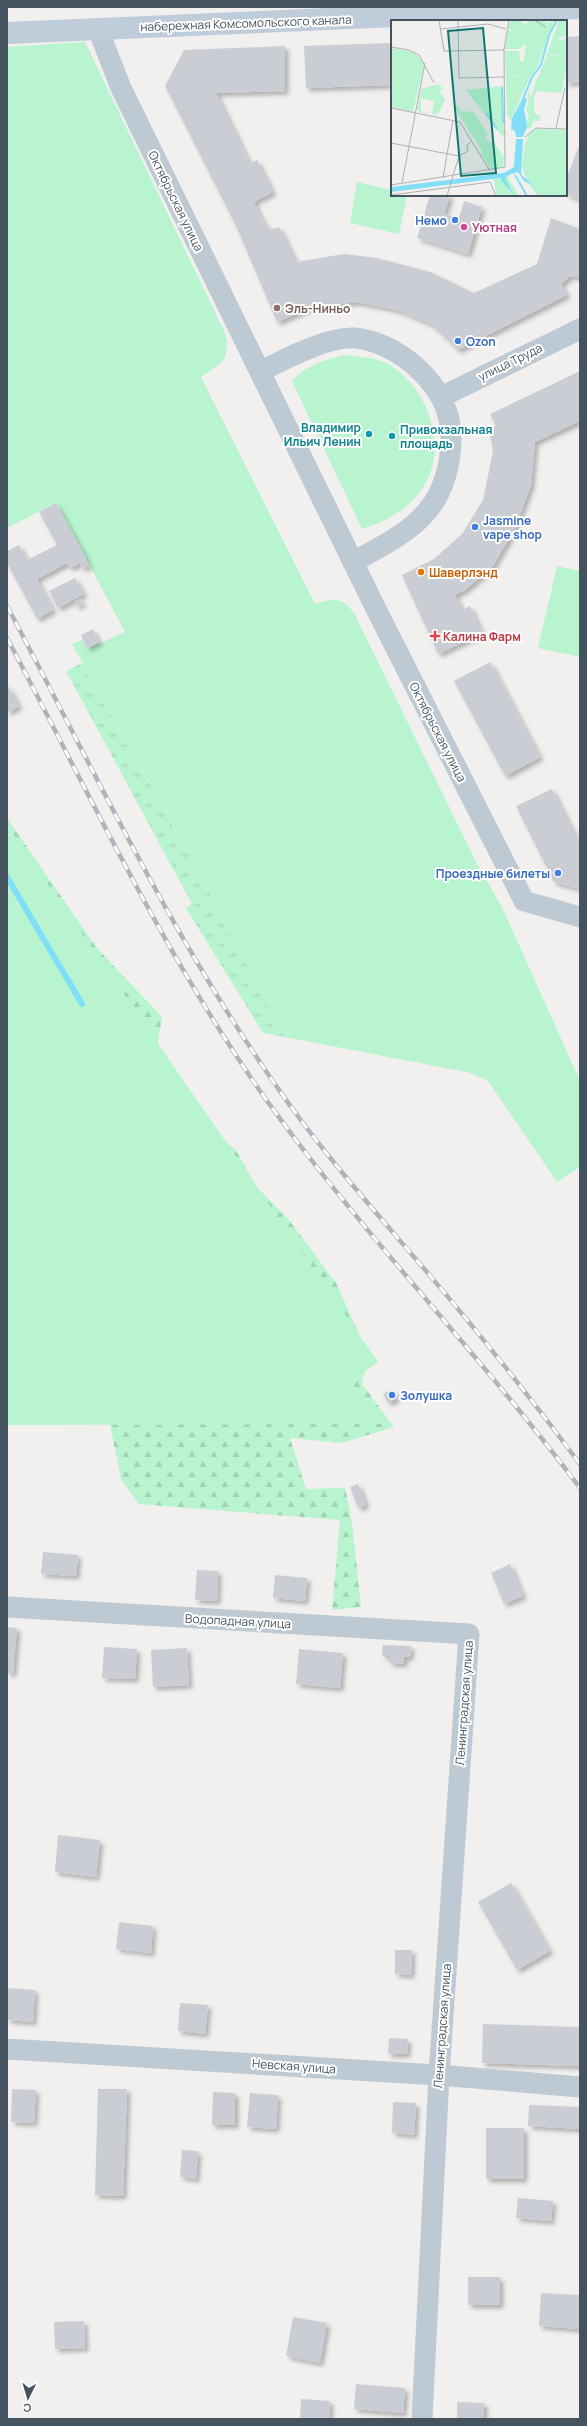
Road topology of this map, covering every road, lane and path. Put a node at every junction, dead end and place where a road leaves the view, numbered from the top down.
1 (580, 8) edge
2 (98, 29) junction
3 (7, 33) edge
4 (580, 329) edge
5 (261, 371) junction
6 (440, 397) junction
7 (353, 562) junction
8 (580, 917) edge
9 (7, 1607) edge
10 (469, 1634) joint
11 (7, 2049) edge
12 (439, 2076) junction
13 (580, 2087) edge
14 (422, 2419) edge

1 - 2 street, набережная Комсомольского канала
2 - 3 street, набережная Комсомольского канала
2 - 5 street, Октябрьская улица
4 - 6 street, улица Труда
5 - 6 street
5 - 7 street
6 - 7 street
7 - 8 street, Октябрьская улица
9 - 10 street, Водопадная улица
10 - 12 street, Ленинградская улица
11 - 12 street, Невская улица
12 - 13 street, Невская улица
12 - 14 street, Ленинградская улица

